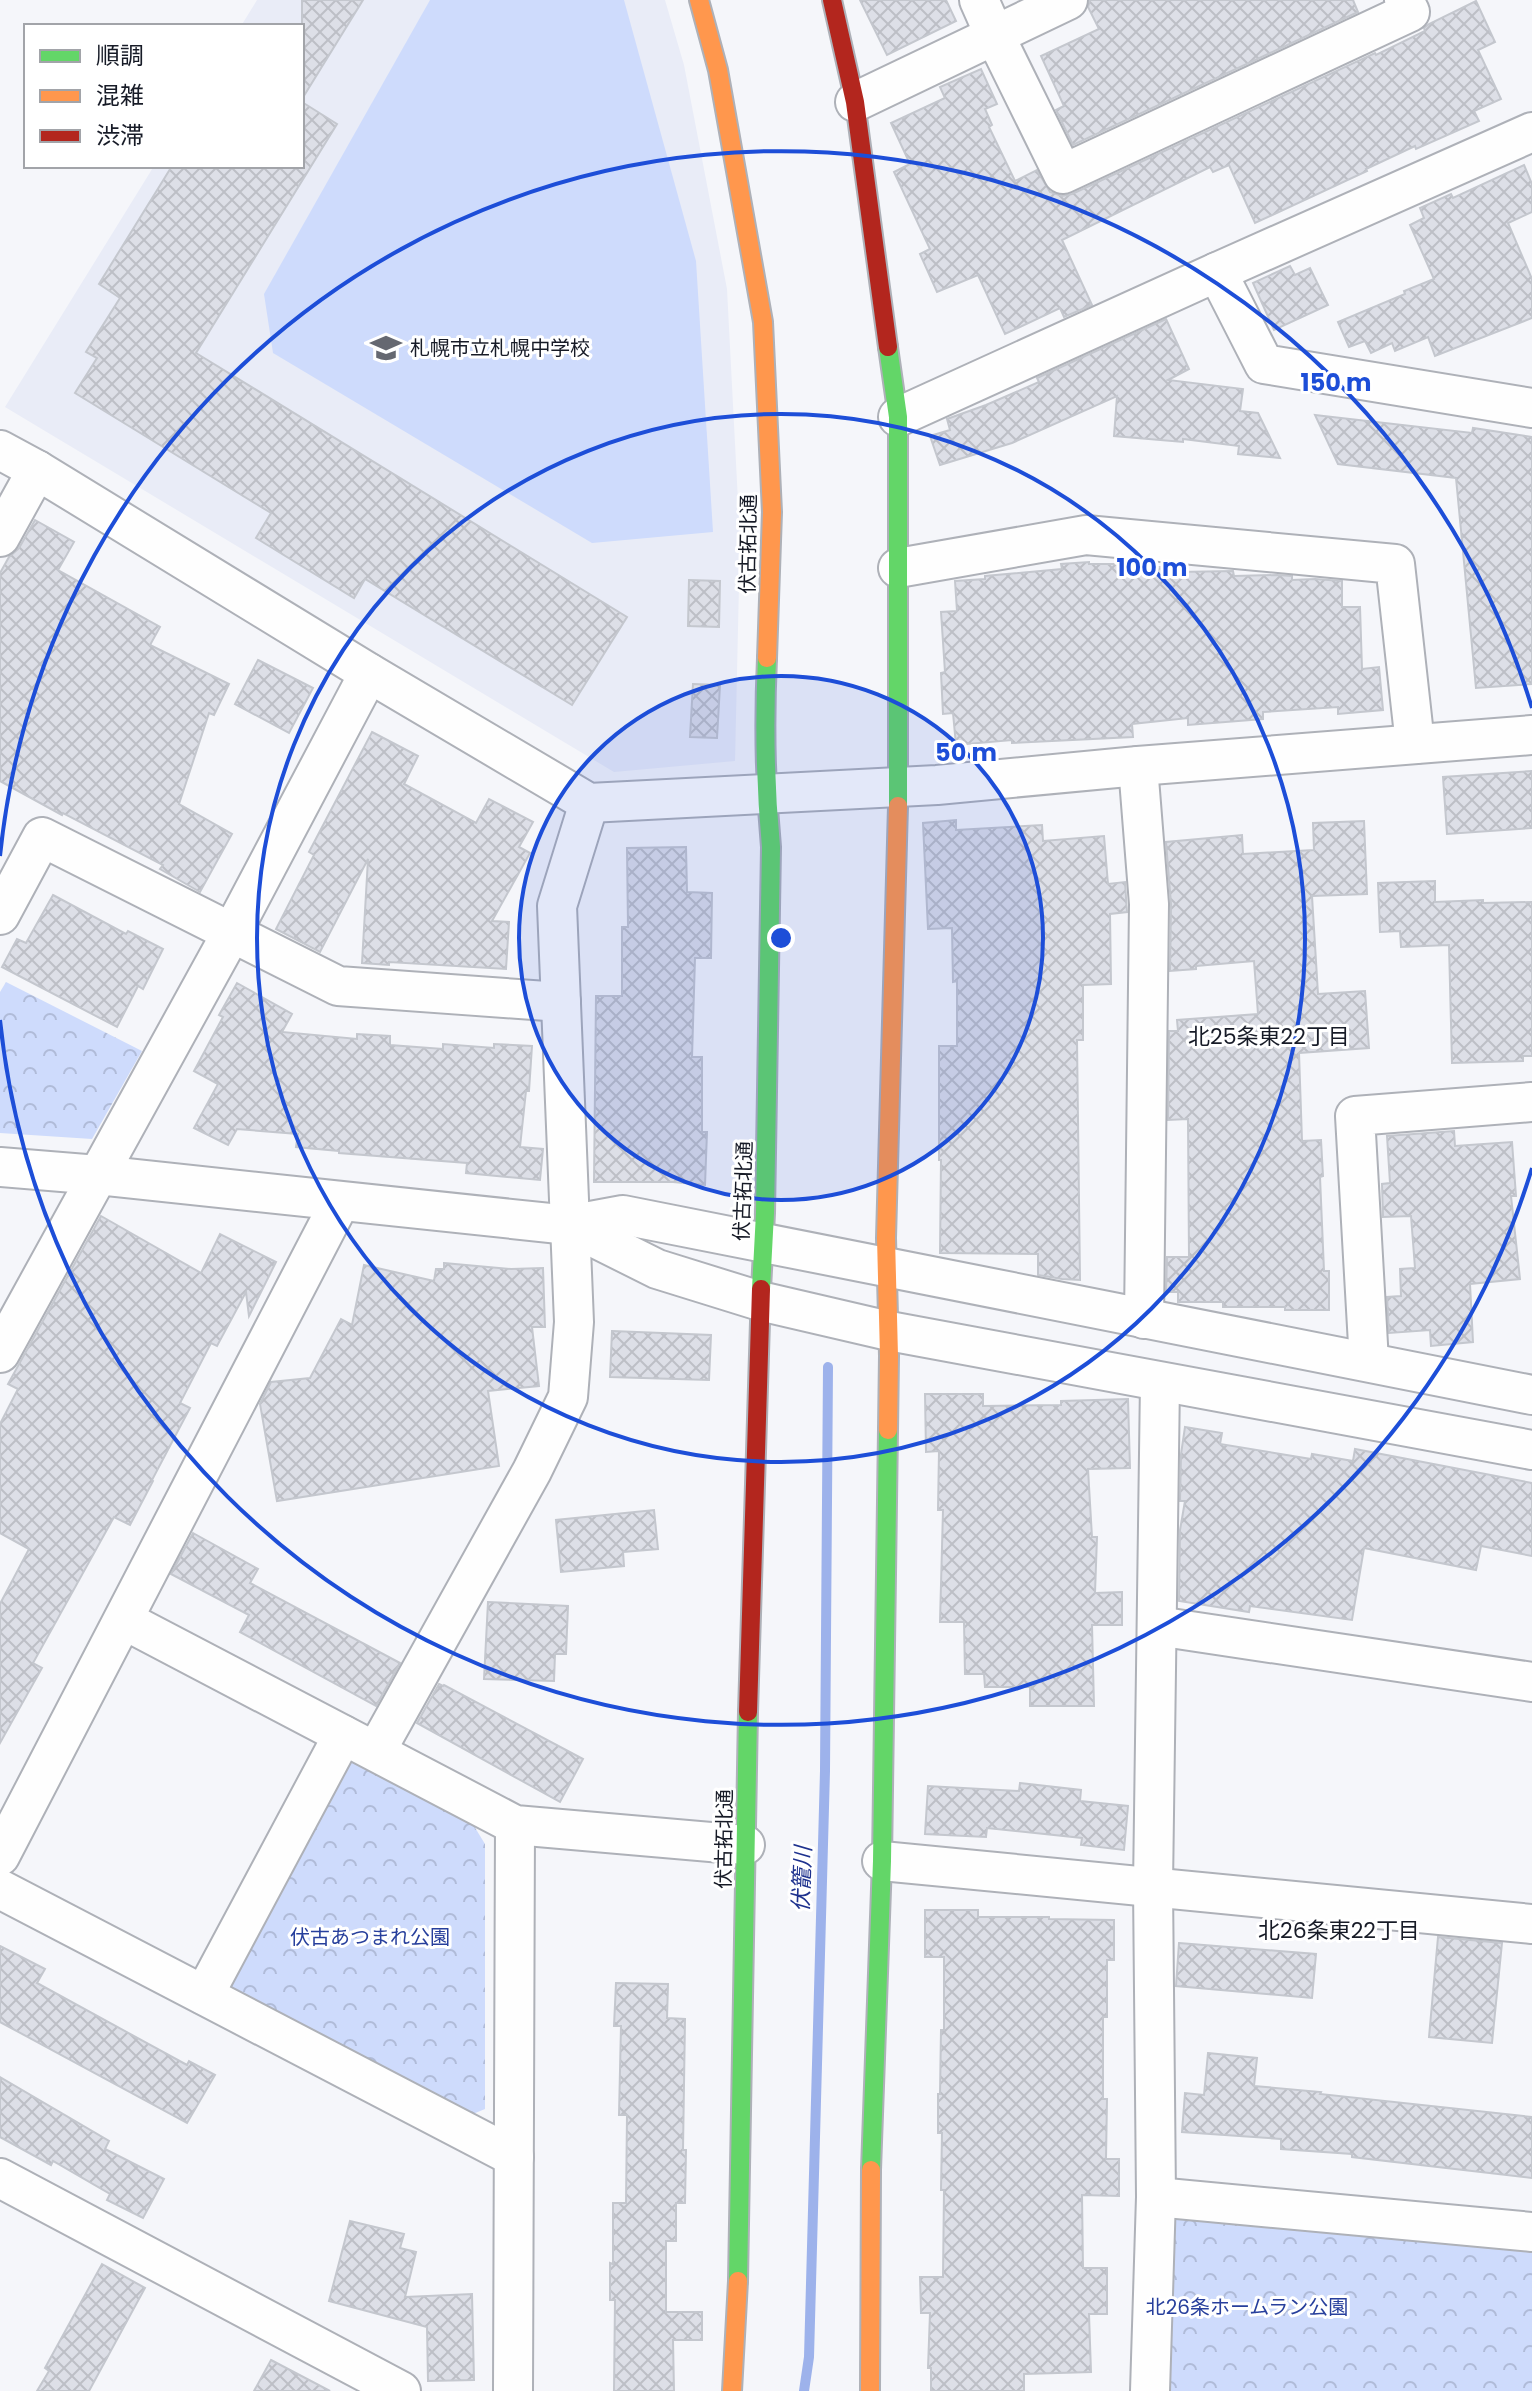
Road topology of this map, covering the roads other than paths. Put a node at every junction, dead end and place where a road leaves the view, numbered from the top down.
1 (699, 0) edge
2 (832, 0) edge
3 (979, 0) edge
4 (1068, 0) edge
5 (1404, 0) edge
6 (995, 36) junction
7 (855, 102) junction
8 (1532, 132) edge
9 (1217, 272) junction
10 (1532, 408) edge
11 (898, 417) junction
12 (0, 450) edge
13 (37, 470) junction
14 (0, 537) edge
15 (898, 568) junction
16 (369, 673) junction
17 (1532, 735) edge
18 (1415, 744) junction
19 (1138, 766) junction
20 (898, 787) junction
21 (766, 793) junction
22 (589, 803) junction
23 (0, 915) edge
24 (231, 934) junction
25 (561, 1002) junction
26 (1532, 1102) edge
27 (0, 1167) edge
28 (98, 1175) junction
29 (340, 1202) junction
30 (569, 1225) junction
31 (763, 1243) junction
32 (887, 1268) junction
33 (760, 1301) junction
34 (1144, 1319) junction
35 (889, 1331) junction
36 (0, 1353) edge
37 (1369, 1362) junction
38 (1160, 1382) junction
39 (1532, 1395) edge
40 (1532, 1450) edge
41 (124, 1620) junction
42 (1157, 1626) junction
43 (1532, 1682) edge
44 (343, 1735) junction
45 (376, 1751) junction
46 (13, 1798) edge
47 (515, 1825) junction
48 (745, 1845) junction
49 (0, 1856) edge
50 (882, 1861) junction
51 (1153, 1886) junction
52 (0, 1889) edge
53 (1532, 1924) edge
54 (204, 1995) junction
55 (514, 2157) junction
56 (0, 2178) edge
57 (1156, 2197) junction
58 (1532, 2232) edge
59 (401, 2391) edge
60 (513, 2391) edge
61 (732, 2391) edge
62 (870, 2391) edge
63 (1150, 2391) edge

1 - 21 street, 伏古拓北通
2 - 7 street
3 - 6 street
4 - 6 street
5 - 6 street
6 - 7 street
7 - 11 street
8 - 9 street
9 - 10 street
9 - 11 street
11 - 15 street
12 - 13 street
13 - 14 street
13 - 16 street
15 - 18 street
15 - 20 street
16 - 22 street
16 - 24 street
17 - 18 street
18 - 19 street
19 - 20 street
19 - 34 street
20 - 21 street
20 - 32 street
21 - 22 street
21 - 31 street, 伏古拓北通
22 - 25 street
23 - 24 street
24 - 25 street
24 - 28 street
25 - 30 street
26 - 37 street
27 - 28 street
28 - 29 street
28 - 36 street
29 - 30 street
29 - 41 street
30 - 31 street
30 - 33 street
30 - 45 street
31 - 32 street
31 - 33 street, 伏古拓北通
32 - 34 street
32 - 35 street
33 - 35 street
33 - 48 street, 伏古拓北通
34 - 37 street
35 - 38 street
35 - 50 street
37 - 39 street
38 - 40 street
38 - 42 street
41 - 44 street
41 - 46 street
42 - 43 street
42 - 51 street
44 - 45 street
44 - 54 street
45 - 47 street
46 - 49 street
47 - 48 street
47 - 55 street
48 - 61 street, 伏古拓北通
50 - 51 street
50 - 62 street
51 - 53 street
51 - 57 street
52 - 54 street
54 - 55 street
55 - 60 street
56 - 59 street
57 - 58 street
57 - 63 street

